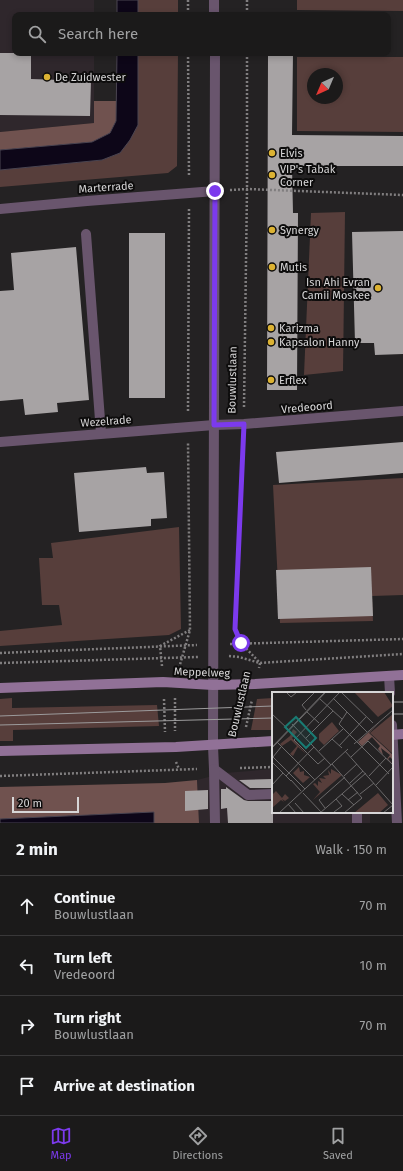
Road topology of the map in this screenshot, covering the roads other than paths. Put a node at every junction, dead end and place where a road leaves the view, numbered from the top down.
1 (214, 0) edge
2 (214, 12) edge
3 (214, 56) edge
4 (215, 191) junction
5 (0, 209) edge
6 (86, 234) dead end
7 (403, 410) edge
8 (214, 425) junction
9 (101, 434) junction
10 (0, 442) edge
11 (403, 675) edge
12 (389, 676) junction
13 (213, 685) junction
14 (0, 688) edge
15 (390, 692) edge
16 (395, 732) edge
17 (272, 741) edge
18 (213, 746) junction
19 (0, 751) edge
20 (214, 769) junction
21 (394, 790) edge
22 (272, 794) edge
23 (215, 823) edge
24 (397, 823) edge

1 - 2 street
3 - 4 street, Bouwlustlaan
4 - 5 street, Marterrade
4 - 8 street, Bouwlustlaan
6 - 9 street
7 - 8 street, Vredeoord
8 - 9 street, Wezelrade
8 - 13 street, Bouwlustlaan
9 - 10 street, Wezelrade
11 - 12 main road, Meppelweg
12 - 13 main road, Meppelweg
12 - 15 street
13 - 14 main road, Meppelweg
13 - 18 street, Bouwlustlaan
16 - 21 street
17 - 18 main road
18 - 19 main road
18 - 20 street, Bouwlustlaan
20 - 22 street
20 - 23 street, Bouwlustlaan
21 - 24 street

